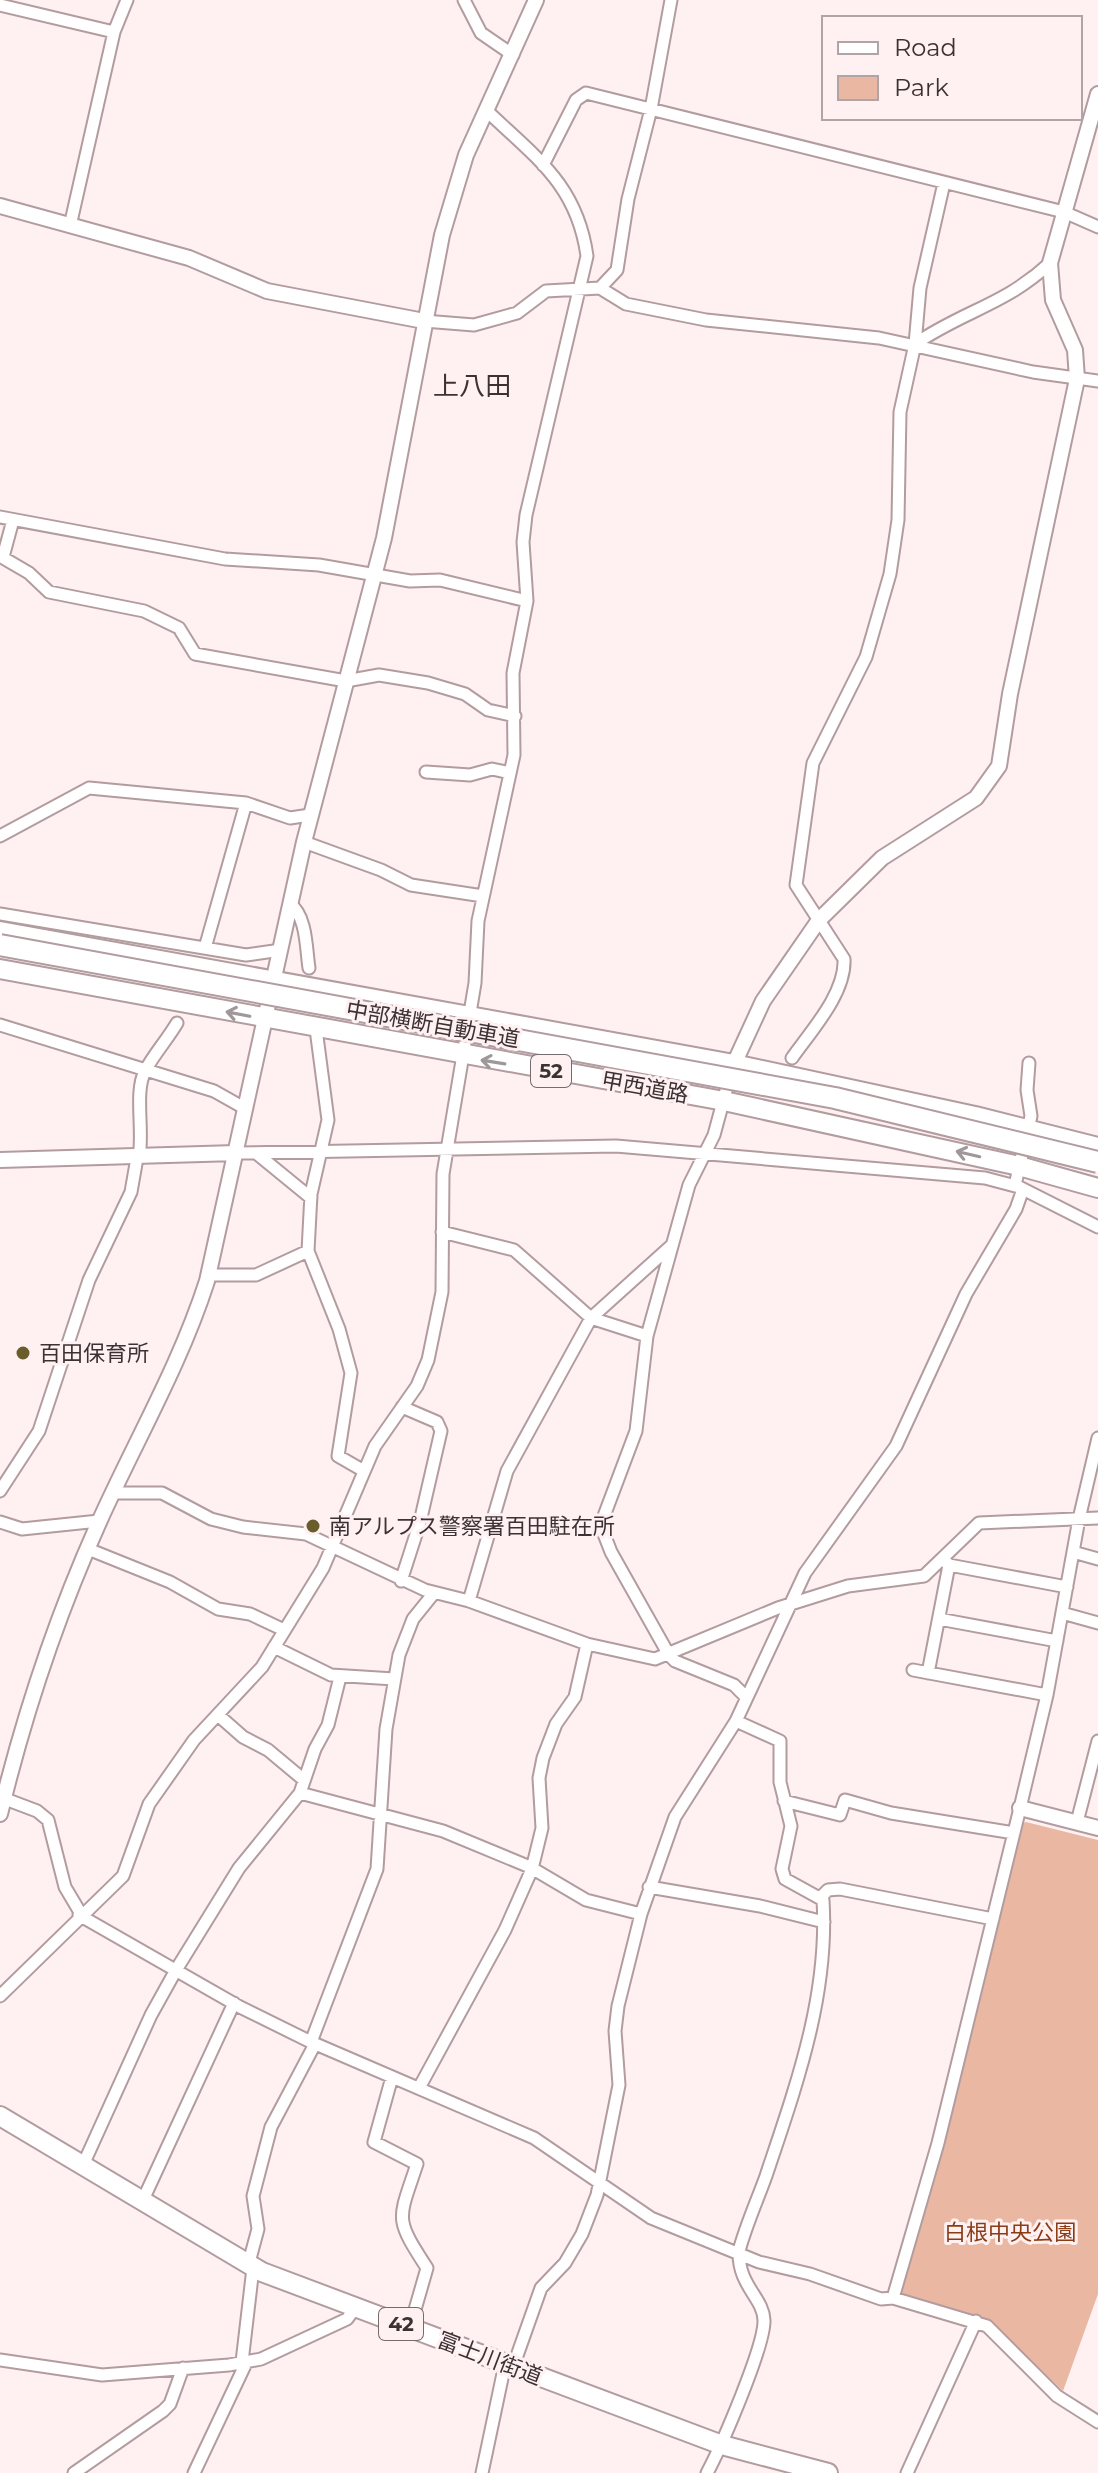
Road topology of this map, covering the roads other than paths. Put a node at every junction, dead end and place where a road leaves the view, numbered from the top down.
1 (127, 0) edge
2 (464, 0) edge
3 (536, 0) edge
4 (671, 0) edge
5 (0, 5) edge
6 (114, 32) junction
7 (513, 55) junction
8 (1098, 94) edge
9 (651, 109) junction
10 (486, 110) junction
11 (1086, 116) edge
12 (543, 165) junction
13 (944, 183) junction
14 (0, 206) edge
15 (1064, 212) junction
16 (70, 226) junction
17 (1098, 227) edge
18 (1050, 263) junction
19 (582, 288) junction
20 (600, 288) junction
21 (424, 321) junction
22 (915, 344) junction
23 (1077, 379) junction
24 (1098, 381) edge
25 (0, 517) edge
26 (13, 520) junction
27 (1, 557) edge
28 (374, 577) junction
29 (527, 601) junction
30 (346, 681) junction
31 (515, 716) junction
32 (426, 772) dead end
33 (510, 773) junction
34 (246, 803) junction
35 (310, 815) junction
36 (0, 836) edge
37 (304, 842) junction
38 (483, 896) junction
39 (290, 904) junction
40 (0, 914) edge
41 (819, 920) junction
42 (0, 931) edge
43 (0, 937) edge
44 (0, 945) edge
45 (205, 948) junction
46 (281, 950) junction
47 (309, 968) dead end
48 (0, 969) edge
49 (275, 978) junction
50 (469, 1015) junction
51 (266, 1019) junction
52 (177, 1023) dead end
53 (0, 1025) edge
54 (316, 1029) junction
55 (462, 1056) junction
56 (792, 1058) dead end
57 (1029, 1063) dead end
58 (734, 1064) junction
59 (145, 1071) junction
60 (724, 1101) junction
61 (246, 1109) junction
62 (1029, 1129) junction
63 (447, 1149) junction
64 (1098, 1150) edge
65 (320, 1151) junction
66 (255, 1152) junction
67 (706, 1152) junction
68 (236, 1153) junction
69 (138, 1158) junction
70 (0, 1160) edge
71 (1098, 1162) edge
72 (1019, 1166) junction
73 (1019, 1187) junction
74 (1098, 1188) edge
75 (311, 1198) junction
76 (1098, 1227) edge
77 (442, 1232) junction
78 (672, 1245) junction
79 (308, 1251) junction
80 (209, 1275) junction
81 (591, 1318) junction
82 (647, 1336) junction
83 (402, 1407) junction
84 (1098, 1438) edge
85 (364, 1471) junction
86 (0, 1491) edge
87 (113, 1493) junction
88 (1098, 1518) edge
89 (1079, 1519) junction
90 (99, 1521) junction
91 (0, 1522) edge
92 (333, 1548) junction
93 (88, 1549) junction
94 (1073, 1552) junction
95 (1098, 1559) edge
96 (946, 1562) junction
97 (401, 1581) junction
98 (1067, 1587) junction
99 (434, 1593) junction
100 (469, 1601) junction
101 (787, 1605) junction
102 (1062, 1613) junction
103 (939, 1619) junction
104 (1098, 1623) edge
105 (284, 1630) junction
106 (1057, 1641) junction
107 (587, 1644) junction
108 (274, 1647) junction
109 (669, 1655) junction
110 (913, 1670) dead end
111 (928, 1673) junction
112 (340, 1677) junction
113 (394, 1679) junction
114 (1047, 1695) junction
115 (746, 1697) junction
116 (218, 1715) junction
117 (736, 1721) junction
118 (1098, 1741) edge
119 (304, 1780) junction
120 (300, 1793) junction
121 (2, 1798) edge
122 (784, 1801) junction
123 (1020, 1808) junction
124 (378, 1813) junction
125 (0, 1814) edge
126 (1077, 1822) junction
127 (1098, 1828) edge
128 (1014, 1833) junction
129 (532, 1869) junction
130 (649, 1887) junction
131 (820, 1898) junction
132 (80, 1914) junction
133 (641, 1914) junction
134 (993, 1919) junction
135 (824, 1922) junction
136 (176, 1970) junction
137 (0, 1996) edge
138 (234, 2003) junction
139 (313, 2043) junction
140 (392, 2077) junction
141 (419, 2088) junction
142 (0, 2116) edge
143 (83, 2165) junction
144 (599, 2185) junction
145 (142, 2202) junction
146 (739, 2251) junction
147 (250, 2267) junction
148 (893, 2298) junction
149 (356, 2307) junction
150 (976, 2321) junction
151 (410, 2327) junction
152 (0, 2360) edge
153 (245, 2362) junction
154 (509, 2366) junction
155 (183, 2368) junction
156 (1098, 2422) edge
157 (722, 2445) junction
158 (74, 2473) edge
159 (194, 2473) edge
160 (482, 2473) edge
161 (707, 2473) edge
162 (828, 2473) edge
163 (907, 2473) edge

1 - 6 street
2 - 7 street
3 - 7 street
4 - 9 street
5 - 6 street
6 - 16 street
7 - 10 street
8 - 11 street
9 - 12 street
9 - 13 street
9 - 20 street
10 - 12 street
10 - 21 street
11 - 15 street
12 - 19 street
13 - 15 street
13 - 22 street
14 - 16 street
15 - 17 street
15 - 18 street
16 - 21 street
18 - 22 street
18 - 23 street
19 - 20 street
19 - 21 street
19 - 29 street
20 - 22 street
21 - 28 street
22 - 23 street
22 - 41 street
23 - 24 street
23 - 41 street
25 - 26 street
26 - 27 street
26 - 28 street
27 - 30 street
28 - 29 street
28 - 30 street
29 - 31 street
30 - 31 street
30 - 35 street
31 - 33 street
32 - 33 street
33 - 38 street
34 - 35 street
34 - 36 street
34 - 45 street
35 - 37 street
37 - 38 street
37 - 39 street
38 - 50 street
39 - 46 street
39 - 47 street
40 - 45 street
41 - 56 street
41 - 58 street
42 - 49 main road, 甲西道路 / 52
43 - 64 highway, 中部横断自動車道
44 - 71 highway, 中部横断自動車道, bridge
45 - 46 street
46 - 49 street
51 -> 48 main road, 甲西道路 / 52
49 - 50 main road, 甲西道路 / 52
49 - 51 street
50 - 55 street
50 - 58 main road, 甲西道路 / 52
51 - 54 main road, 甲西道路 / 52
51 - 61 street
52 - 59 street
53 - 59 street
54 - 55 main road, 甲西道路 / 52
54 - 65 street
60 -> 55 main road, 甲西道路 / 52
55 - 63 street
57 - 62 street
58 - 60 street
58 - 62 main road, 甲西道路 / 52
59 - 61 street
59 - 69 street
60 - 67 street
72 -> 60 main road, 甲西道路 / 52
61 - 68 street
62 - 64 main road, 甲西道路 / 52
62 - 72 street
63 - 65 street
63 - 67 street
63 - 77 street
65 - 66 street
65 - 75 street
66 - 68 street
66 - 75 street
67 - 73 street
67 - 78 street
68 - 69 street
68 - 80 street
69 - 70 street
69 - 86 street
72 - 73 street
72 - 74 main road, 甲西道路 / 52
73 - 76 street
73 - 101 street
75 - 79 street
77 - 81 street
77 - 83 street
78 - 81 street
78 - 82 street
79 - 80 street
79 - 85 street
80 - 87 street
81 - 82 street
81 - 100 street
82 - 109 street
83 - 85 street
83 - 97 street
84 - 89 street
85 - 92 street
87 - 90 street
87 - 92 street
88 - 89 street
89 - 94 street
89 - 96 street
90 - 91 street
90 - 93 street
92 - 97 street
92 - 105 street
93 - 105 street
93 - 121 street
94 - 95 street
94 - 98 street
96 - 98 street
96 - 101 street
96 - 103 street
97 - 99 street
98 - 102 street
99 - 100 street
99 - 113 street
100 - 107 street
101 - 109 street
101 - 115 street
102 - 104 street
102 - 106 street
103 - 106 street
103 - 111 street
105 - 108 street
106 - 114 street
107 - 109 street
107 - 129 street
108 - 112 street
108 - 116 street
109 - 115 street
110 - 111 street
111 - 114 street
112 - 113 street
112 - 119 street
113 - 124 street
114 - 123 street
115 - 117 street
116 - 119 street
116 - 132 street
117 - 122 street
117 - 130 street
118 - 126 street
119 - 120 street
120 - 124 street
120 - 136 street
121 - 125 street
121 - 132 street
122 - 128 street
122 - 131 street
123 - 126 street
123 - 128 street
124 - 129 street
124 - 139 street
126 - 127 street
128 - 134 street
129 - 133 street
129 - 141 street
130 - 133 street
130 - 135 street
131 - 134 street
131 - 135 street
132 - 136 street
132 - 137 street
133 - 144 street
134 - 148 street
135 - 146 street
136 - 138 street
136 - 143 street
138 - 139 street
138 - 145 street
139 - 140 street
139 - 147 street
140 - 141 street
140 - 151 street
141 - 144 street
142 - 143 main road, 富士川街道 / 42
143 - 145 main road, 富士川街道 / 42
144 - 146 street
144 - 154 street
145 - 147 main road, 富士川街道 / 42
146 - 148 street
146 - 157 street
147 - 149 main road, 富士川街道 / 42
147 - 153 street
148 - 150 street
149 - 151 main road, 富士川街道 / 42
149 - 153 street
150 - 156 street
150 - 163 street
151 - 154 main road, 富士川街道 / 42
152 - 155 street
153 - 155 street
153 - 159 street
154 - 157 main road, 富士川街道 / 42
154 - 160 street
155 - 158 street
157 - 161 street
157 - 162 main road, 富士川街道 / 42

